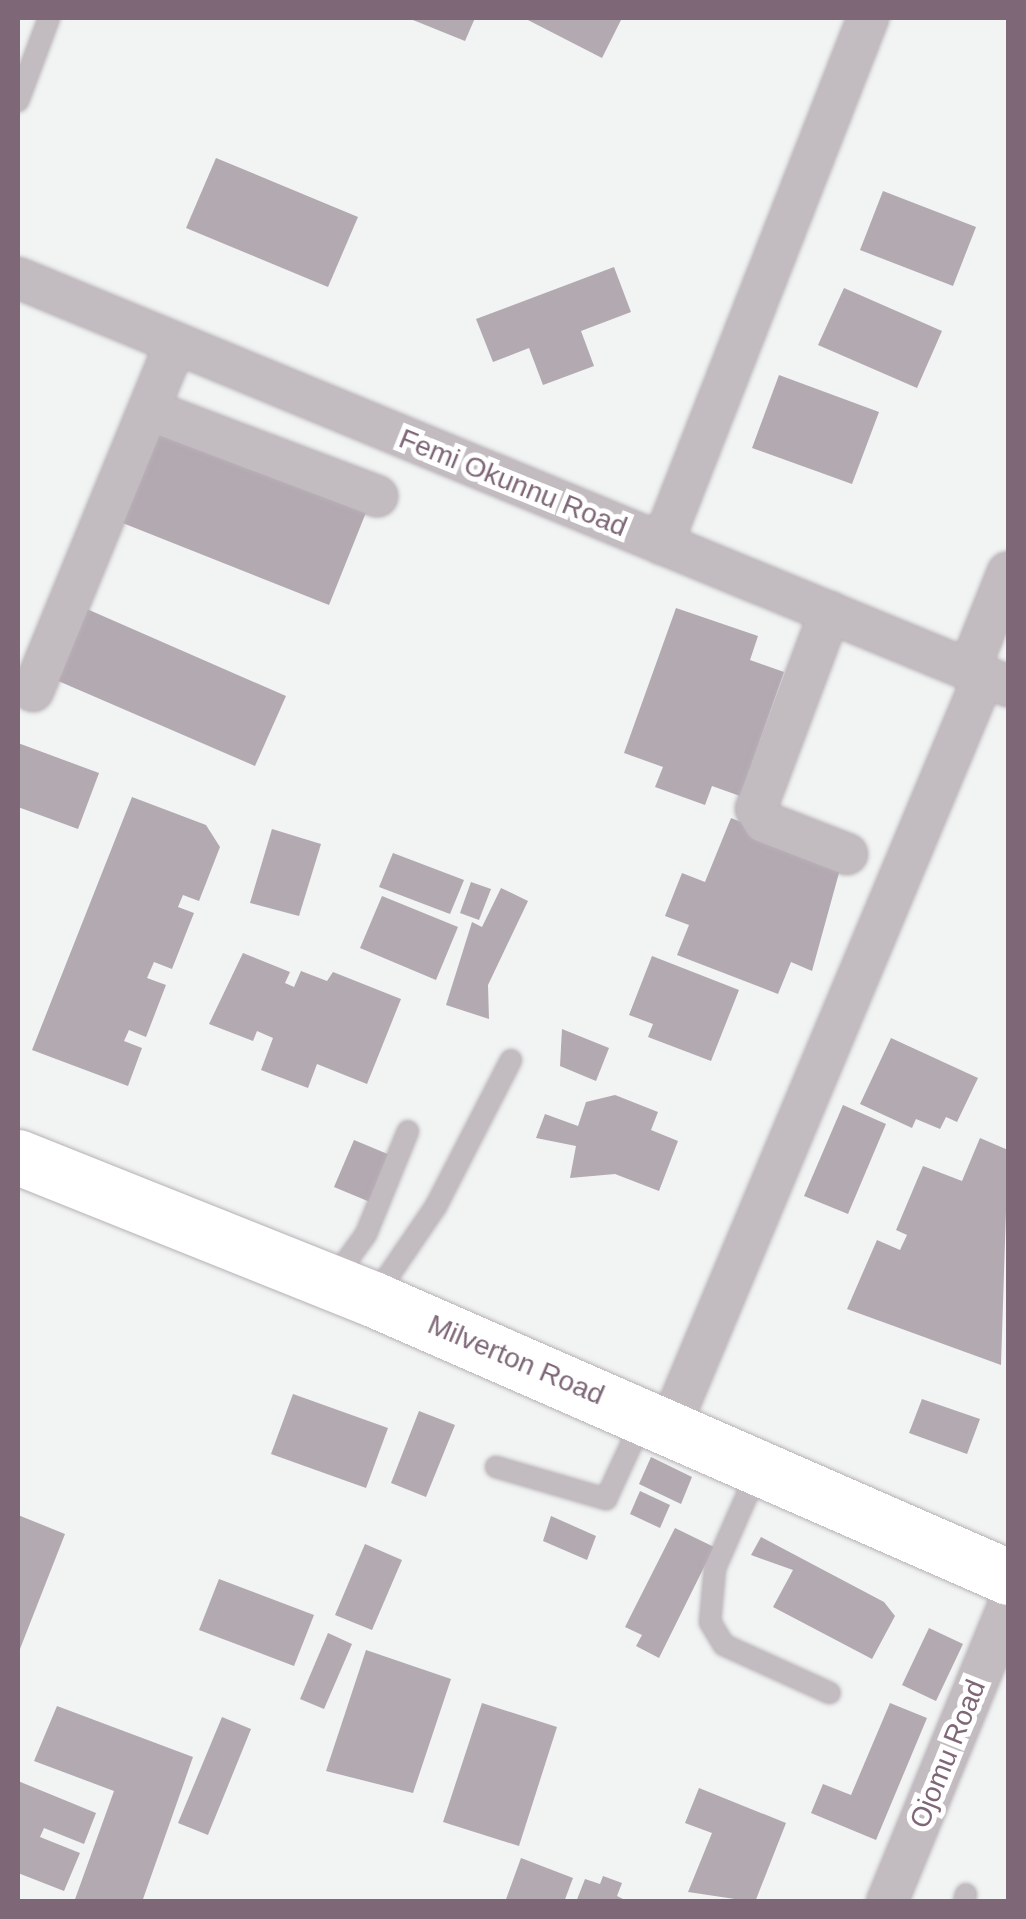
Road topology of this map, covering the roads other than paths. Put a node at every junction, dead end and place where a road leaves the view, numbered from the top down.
1 (50, 18) edge
2 (868, 18) edge
3 (18, 101) edge
4 (18, 278) edge
5 (176, 343) junction
6 (150, 410) junction
7 (377, 496) dead end
8 (662, 544) junction
9 (1008, 572) edge
10 (830, 612) junction
11 (987, 677) edge
12 (33, 692) dead end
13 (846, 854) dead end
14 (512, 1060) dead end
15 (408, 1130) dead end
16 (18, 1157) edge
17 (352, 1291) junction
18 (657, 1421) junction
19 (760, 1466) junction
20 (496, 1467) dead end
21 (1008, 1577) edge
22 (1008, 1607) edge
23 (830, 1693) dead end
24 (887, 1902) edge

1 - 3 lane
2 - 8 street
4 - 5 street, Femi Okunnu Road
5 - 6 street
5 - 8 street, Femi Okunnu Road
6 - 7 street
6 - 12 street
8 - 10 street, Femi Okunnu Road
9 - 11 street
10 - 11 street, Femi Okunnu Road
10 - 13 street
11 - 18 street
14 - 17 lane
15 - 17 lane
16 - 17 street, Milverton Road
17 - 18 street, Milverton Road
18 - 19 street, Milverton Road
18 - 20 lane
19 - 21 street, Milverton Road
19 - 23 lane
22 - 24 street, Ojomu Road

